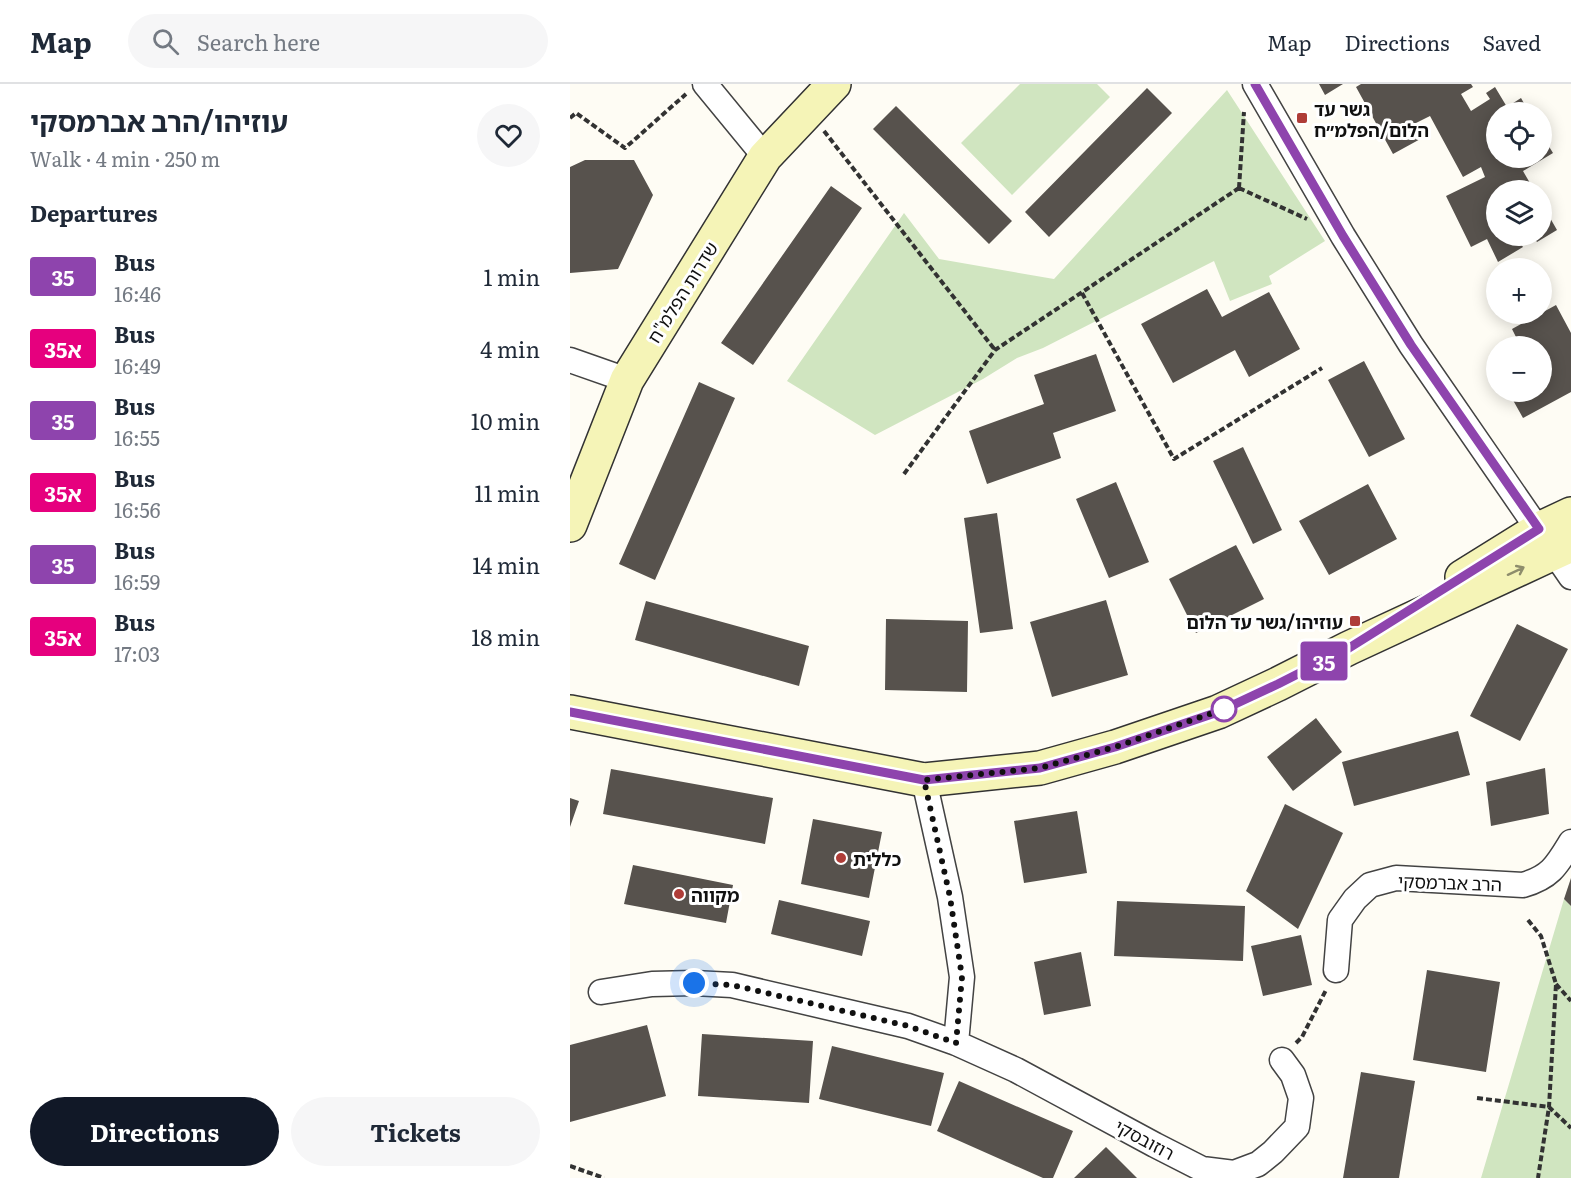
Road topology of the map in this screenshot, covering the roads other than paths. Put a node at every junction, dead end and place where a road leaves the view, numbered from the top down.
1 (834, 84) edge
2 (1255, 84) edge
3 (697, 88) edge
4 (765, 157) junction
5 (570, 360) edge
6 (627, 380) junction
7 (1571, 514) edge
8 (570, 525) edge
9 (1559, 551) edge
10 (570, 687) edge
11 (585, 715) edge
12 (924, 780) junction
13 (1571, 842) edge
14 (1336, 970) road end
15 (601, 992) dead end
16 (956, 1043) junction
17 (1282, 1060) road end

1 - 4 street, שדרות הפלמ"ח
2 - 9 street
3 - 4 street
4 - 6 street, שדרות הפלמ"ח
5 - 6 street
6 - 8 street, שדרות הפלמ"ח
7 - 9 street
9 - 12 street
10 - 11 street
11 - 12 street
12 - 16 street
13 - 14 street, הרב אברמסקי
15 - 16 street, רוזובסקי
16 - 17 street, רוזובסקי

